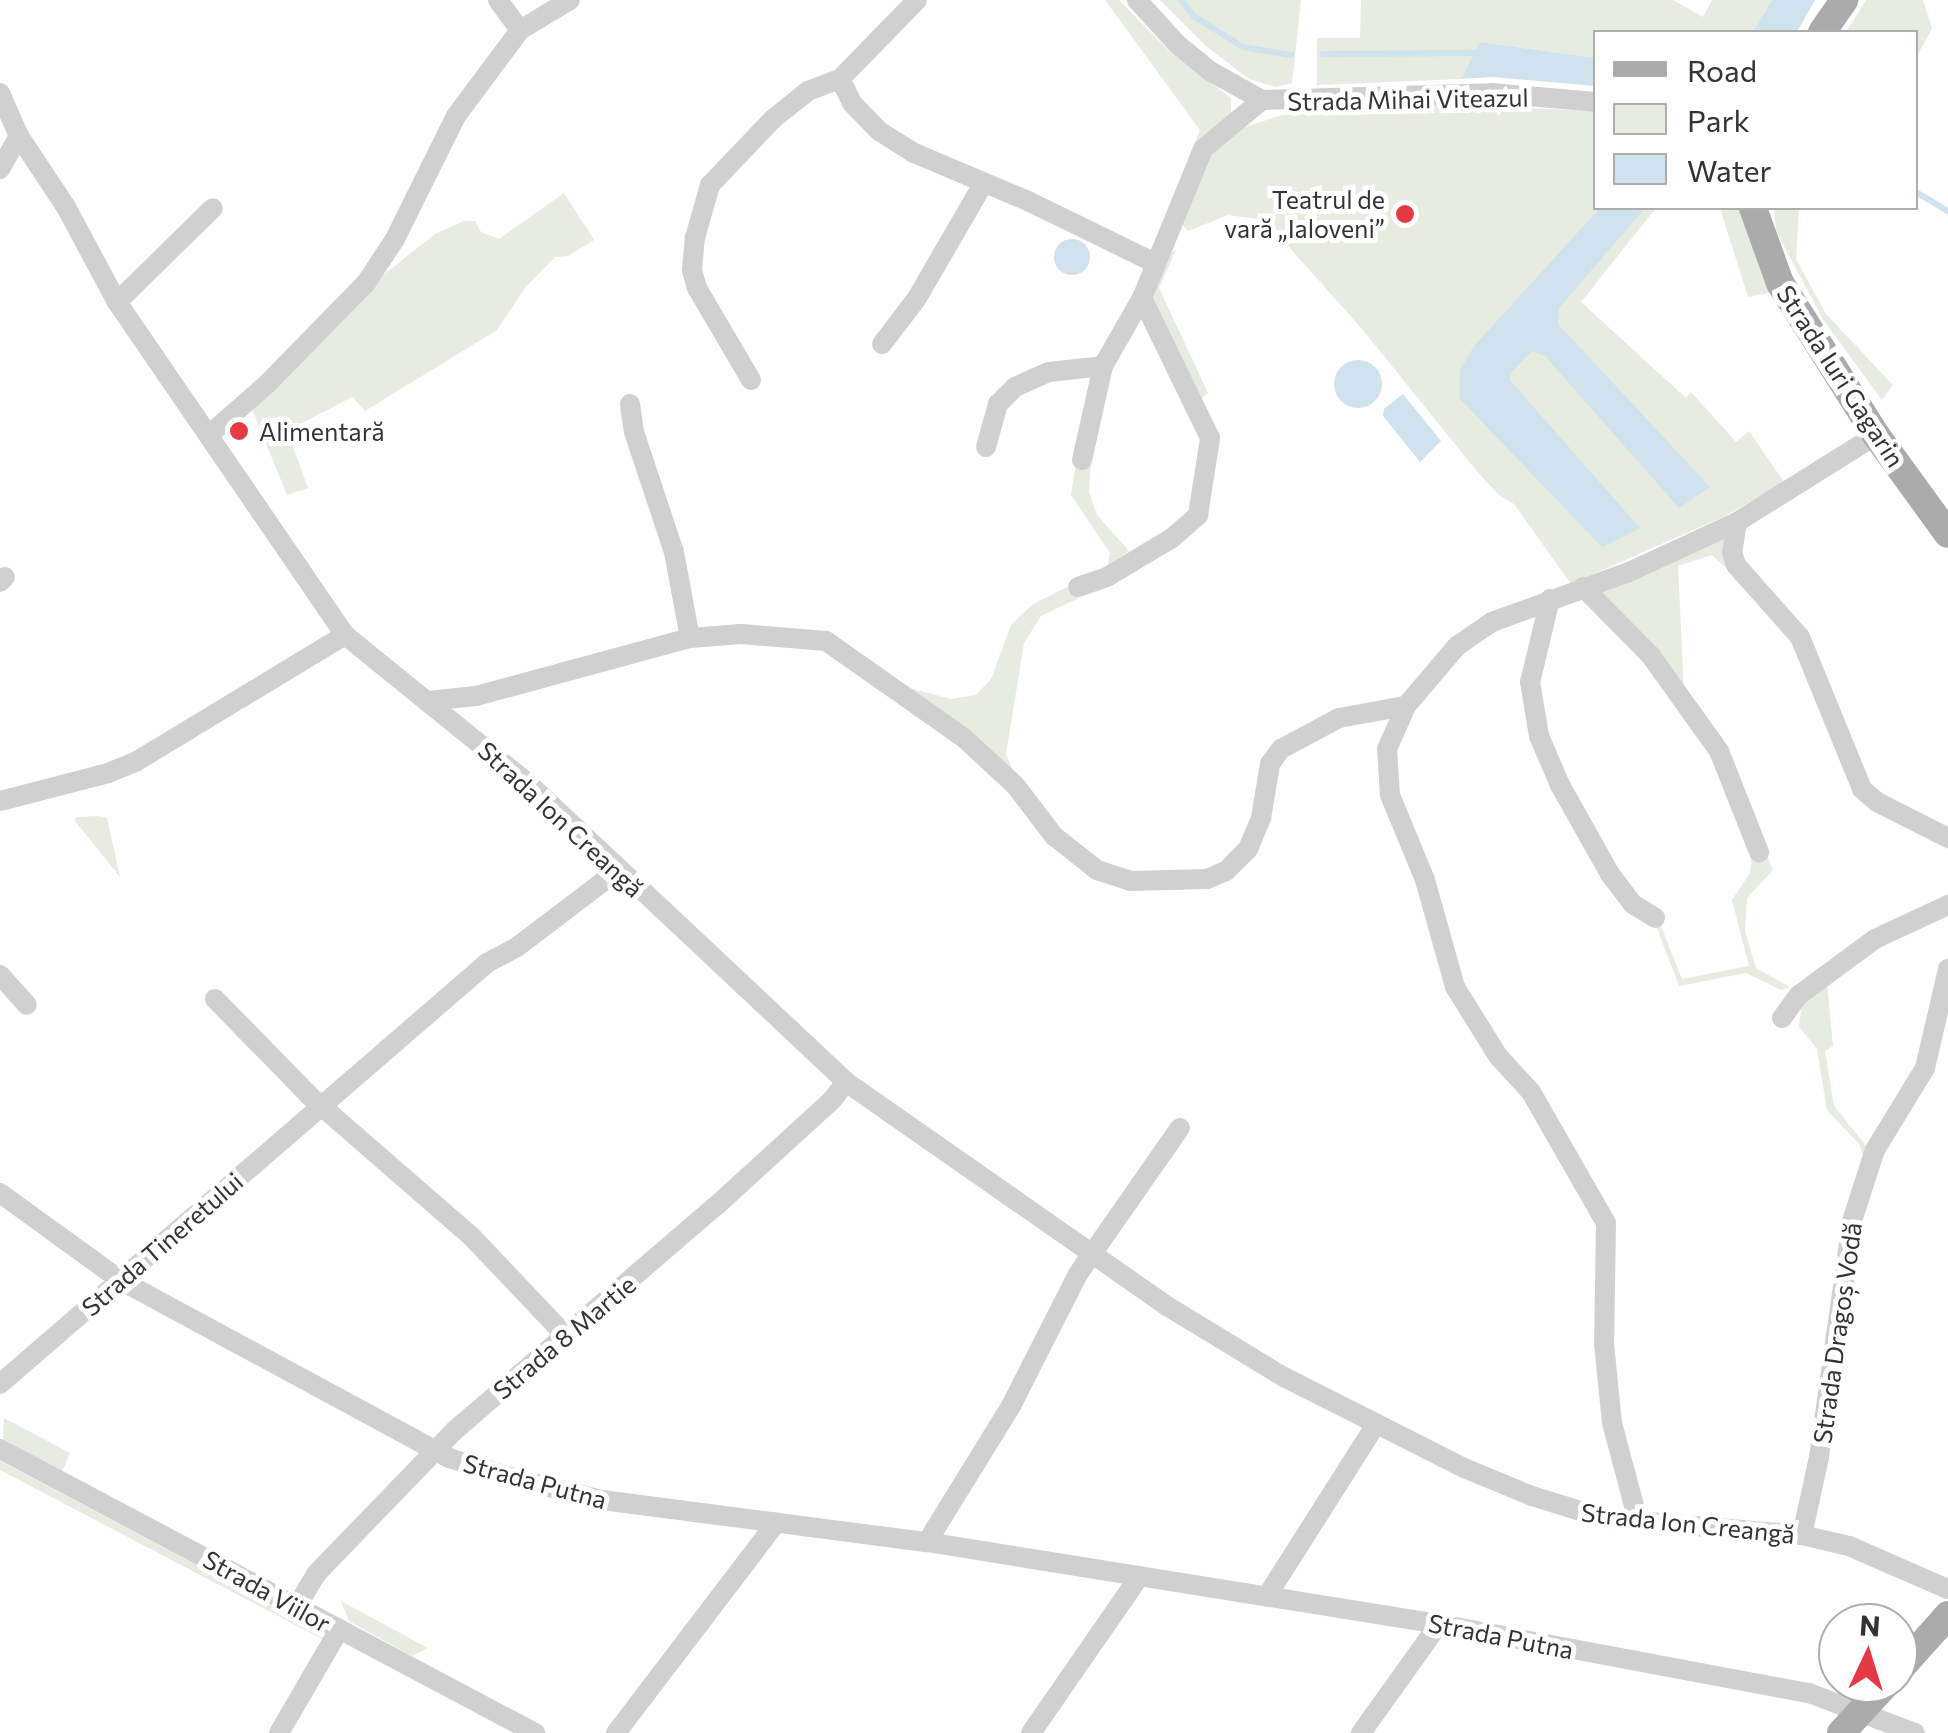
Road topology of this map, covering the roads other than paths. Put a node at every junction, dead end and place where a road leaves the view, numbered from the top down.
1 (498, 0) edge
2 (570, 0) edge
3 (917, 0) edge
4 (1138, 0) edge
5 (1844, 0) edge
6 (520, 30) junction
7 (1823, 30) edge
8 (840, 79) junction
9 (0, 93) edge
10 (1262, 100) junction
11 (1593, 102) edge
12 (19, 136) junction
13 (0, 170) edge
14 (983, 184) junction
15 (213, 208) dead end
16 (1755, 210) edge
17 (1153, 262) junction
18 (1142, 298) junction
19 (118, 302) junction
20 (882, 344) dead end
21 (1103, 366) junction
22 (751, 380) dead end
23 (630, 404) dead end
24 (209, 435) junction
25 (1876, 435) junction
26 (986, 446) dead end
27 (1082, 460) dead end
28 (1737, 522) junction
29 (1948, 534) edge
30 (1078, 587) dead end
31 (1583, 588) junction
32 (1550, 600) junction
33 (345, 634) junction
34 (690, 638) junction
35 (476, 696) junction
36 (428, 701) junction
37 (1406, 706) junction
38 (468, 731) junction
39 (0, 802) edge
40 (1948, 838) edge
41 (1759, 852) dead end
42 (617, 871) junction
43 (1948, 904) edge
44 (1654, 918) dead end
45 (1948, 970) edge
46 (0, 975) edge
47 (215, 1000) dead end
48 (27, 1005) dead end
49 (1782, 1018) dead end
50 (846, 1082) junction
51 (324, 1105) junction
52 (1180, 1128) dead end
53 (0, 1193) edge
54 (1090, 1254) junction
55 (120, 1280) junction
56 (565, 1335) junction
57 (0, 1384) edge
58 (1376, 1424) junction
59 (0, 1448) edge
60 (434, 1450) junction
61 (1638, 1521) junction
62 (777, 1522) junction
63 (1802, 1535) junction
64 (928, 1542) junction
65 (1139, 1577) junction
66 (1948, 1588) edge
67 (1267, 1596) junction
68 (297, 1606) junction
69 (1948, 1616) edge
70 (1439, 1624) junction
71 (339, 1630) junction
72 (1918, 1649) edge
73 (1869, 1703) edge
74 (1851, 1723) edge
75 (278, 1733) edge
76 (535, 1733) edge
77 (616, 1733) edge
78 (1031, 1733) edge
79 (1362, 1733) edge
80 (1914, 1733) edge

1 - 6 street
2 - 6 street
3 - 8 street
4 - 10 street, Strada Mihai Viteazul
5 - 7 main road
6 - 24 street
8 - 14 street
8 - 22 street
9 - 12 street, Strada Ion Creangă
10 - 11 street, Strada Mihai Viteazul
10 - 17 street
12 - 13 street
12 - 19 street, Strada Ion Creangă
14 - 17 street
14 - 20 street
15 - 19 street
16 - 25 main road, Strada Iuri Gagarin
17 - 18 street
18 - 21 street
18 - 30 street
19 - 24 street, Strada Ion Creangă
21 - 26 street
21 - 27 street
23 - 34 street
24 - 33 street, Strada Ion Creangă
25 - 28 street
25 - 29 main road, Strada Iuri Gagarin
28 - 31 street
28 - 40 street
31 - 32 street
31 - 41 street
32 - 37 street
32 - 44 street
33 - 36 street, Strada Ion Creangă
33 - 39 street
34 - 35 street
34 - 37 street
35 - 36 street
35 - 38 street
36 - 38 street, Strada Ion Creangă
37 - 61 street
38 - 42 street, Strada Ion Creangă
42 - 50 street, Strada Ion Creangă
42 - 51 street, Strada Tineretului
43 - 49 street
45 - 63 street, Strada Dragoș Vodă
46 - 48 street
47 - 51 street
50 - 54 street, Strada Ion Creangă
50 - 56 street, Strada 8 Martie
51 - 55 street, Strada Tineretului
51 - 56 street
52 - 54 street
53 - 55 street, Strada Putna
54 - 58 street, Strada Ion Creangă
54 - 64 street
55 - 57 street, Strada Tineretului
55 - 60 street, Strada Putna
56 - 60 street, Strada 8 Martie
58 - 61 street, Strada Ion Creangă
58 - 67 street
59 - 68 street, Strada Viilor
60 - 62 street, Strada Putna
60 - 68 street, Strada 8 Martie
61 - 63 street, Strada Ion Creangă
62 - 64 street, Strada Putna
62 - 77 street
63 - 66 street, Strada Ion Creangă
64 - 65 street, Strada Putna
65 - 67 street, Strada Putna
65 - 78 street
67 - 70 street, Strada Putna
68 - 71 street, Strada Viilor
69 - 72 main road
70 - 74 street, Strada Putna
70 - 79 street
71 - 75 street
71 - 76 street, Strada Viilor
73 - 74 main road
74 - 80 street, Strada Putna

